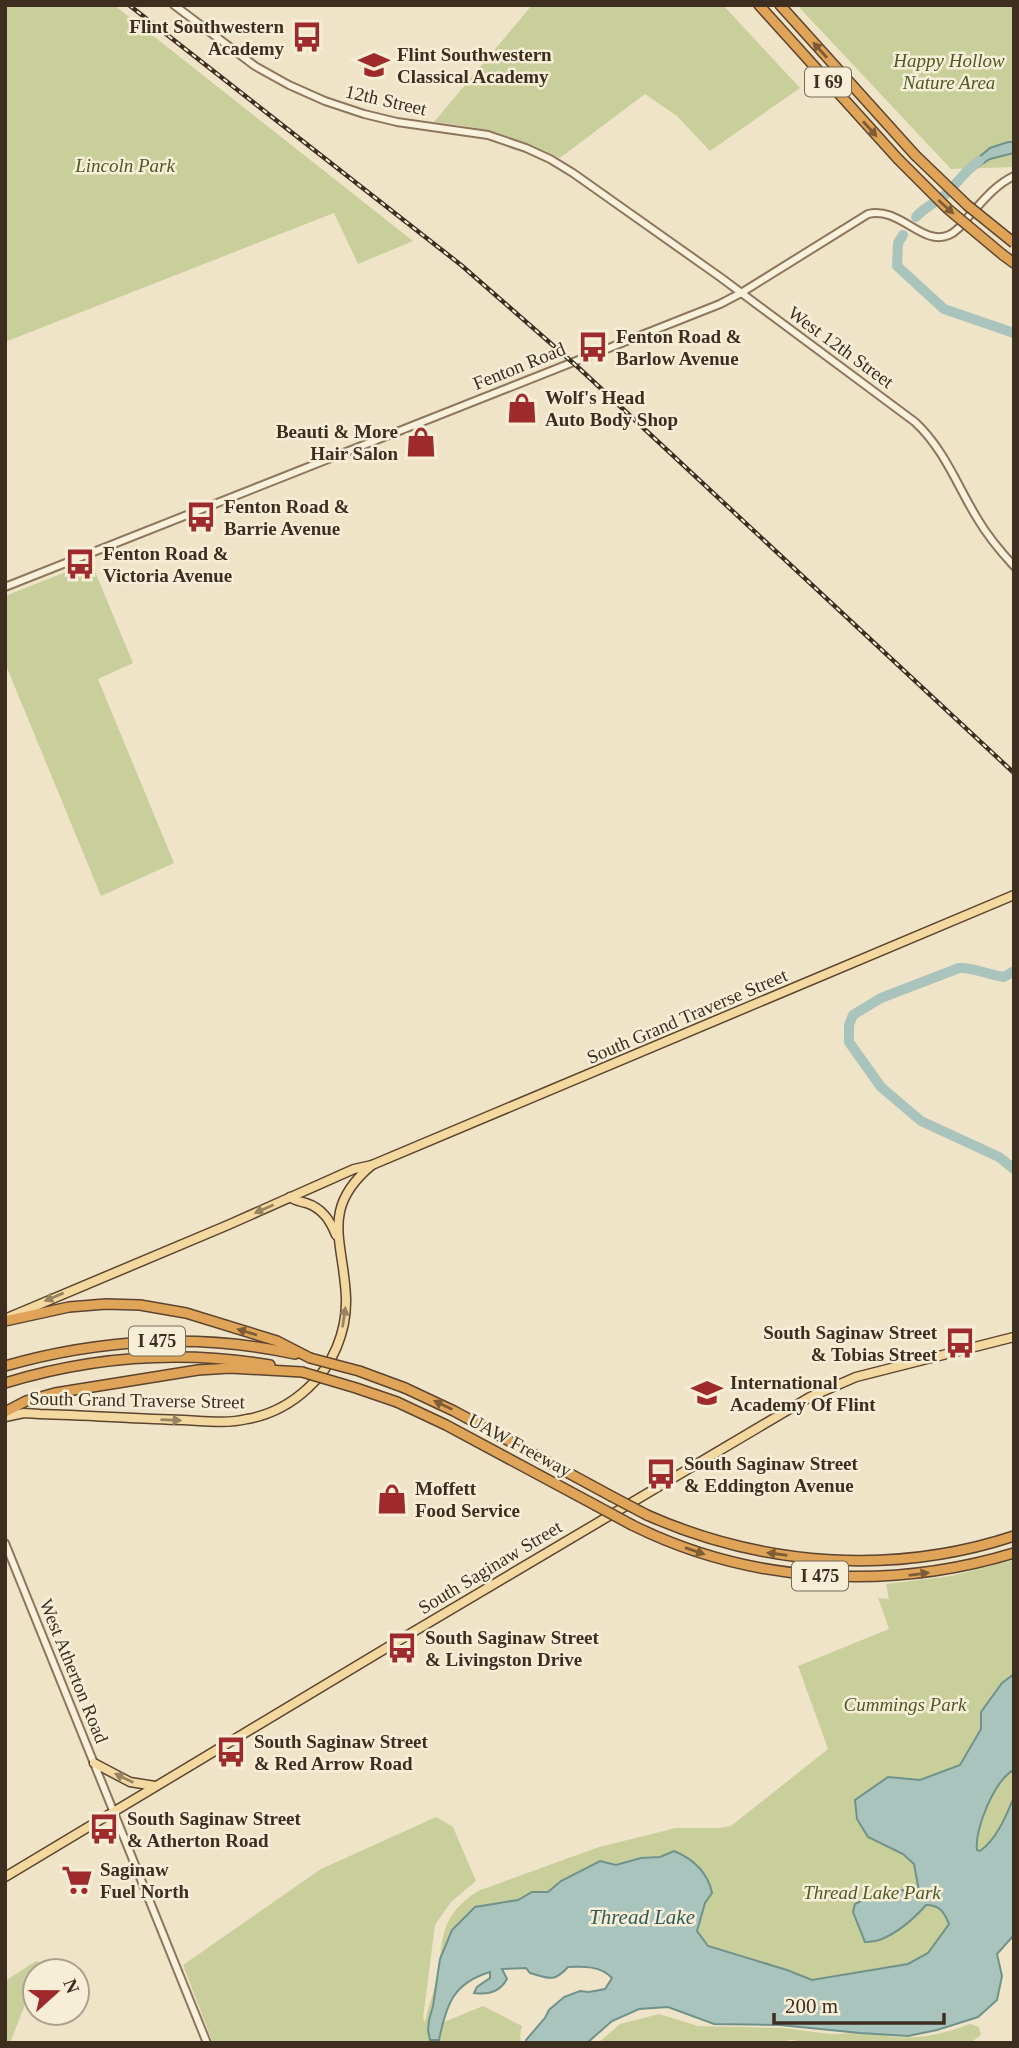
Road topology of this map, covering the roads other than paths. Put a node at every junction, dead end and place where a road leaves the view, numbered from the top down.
1 (174, 5) edge
2 (759, 5) edge
3 (780, 5) edge
4 (1014, 176) edge
5 (605, 196) joint
6 (1014, 243) edge
7 (1014, 263) edge
8 (741, 293) junction
9 (1014, 566) edge
10 (5, 587) edge
11 (1014, 895) edge
12 (372, 1165) junction
13 (290, 1196) junction
14 (337, 1238) junction
15 (5, 1320) edge
16 (1014, 1337) edge
17 (310, 1358) junction
18 (5, 1366) edge
19 (302, 1372) junction
20 (5, 1382) edge
21 (5, 1414) edge
22 (1014, 1535) edge
23 (5, 1543) edge
24 (1014, 1553) edge
25 (94, 1763) junction
26 (155, 1786) junction
27 (114, 1812) junction
28 (5, 1877) edge
29 (207, 2043) edge

1 - 5 street, 12th Street
2 -> 7 highway, I 69, bridge
6 -> 3 highway, I 69, bridge
4 - 8 street, Fenton Road
5 - 8 street, West 12th Street
8 - 9 street, West 12th Street
8 - 10 street, Fenton Road
11 - 12 main road, South Grand Traverse Street
12 - 13 main road, South Grand Traverse Street
12 - 14 main road, South Grand Traverse Street
13 - 14 main road
13 -> 15 main road, South Grand Traverse Street
21 -> 14 main road, South Grand Traverse Street
17 -> 15 highway
16 - 26 main road, South Saginaw Street
17 - 18 highway, UAW Freeway / I 475
22 -> 17 highway, UAW Freeway / I 475, bridge
19 - 20 highway, UAW Freeway / I 475
19 - 21 highway
19 -> 24 highway, UAW Freeway / I 475, bridge
23 - 25 street, West Atherton Road
26 -> 25 main road
25 - 27 street, West Atherton Road
26 - 27 main road, South Saginaw Street
27 - 28 main road, South Saginaw Street
27 - 29 street, West Atherton Road

